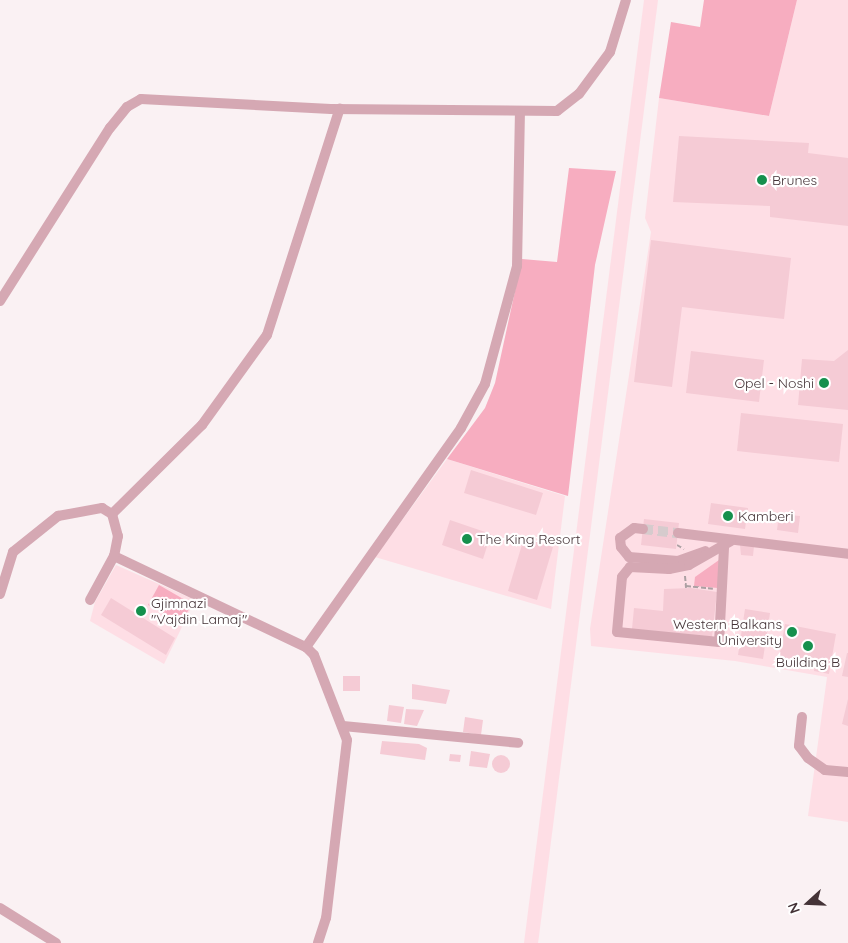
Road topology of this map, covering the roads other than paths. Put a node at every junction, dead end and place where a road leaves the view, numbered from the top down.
1 (626, 0) edge
2 (340, 108) junction
3 (520, 112) junction
4 (0, 301) edge
5 (112, 514) junction
6 (644, 530) tunnel mouth
7 (678, 533) tunnel mouth
8 (727, 544) junction
9 (848, 554) edge
10 (5, 556) edge
11 (114, 556) junction
12 (0, 594) edge
13 (90, 600) dead end
14 (306, 647) junction
15 (802, 717) dead end
16 (343, 726) junction
17 (518, 743) dead end
18 (848, 772) edge
19 (0, 908) edge
20 (56, 943) edge
21 (318, 943) edge

1 - 3 street
2 - 3 street
2 - 4 street
2 - 5 street
3 - 14 street
5 - 10 street
5 - 11 street
6 - 8 street
7 - 8 street
8 - 8 street
8 - 9 street
10 - 12 street
11 - 13 street
11 - 14 street
14 - 16 street
15 - 18 street
16 - 17 street
16 - 21 street
19 - 20 street

